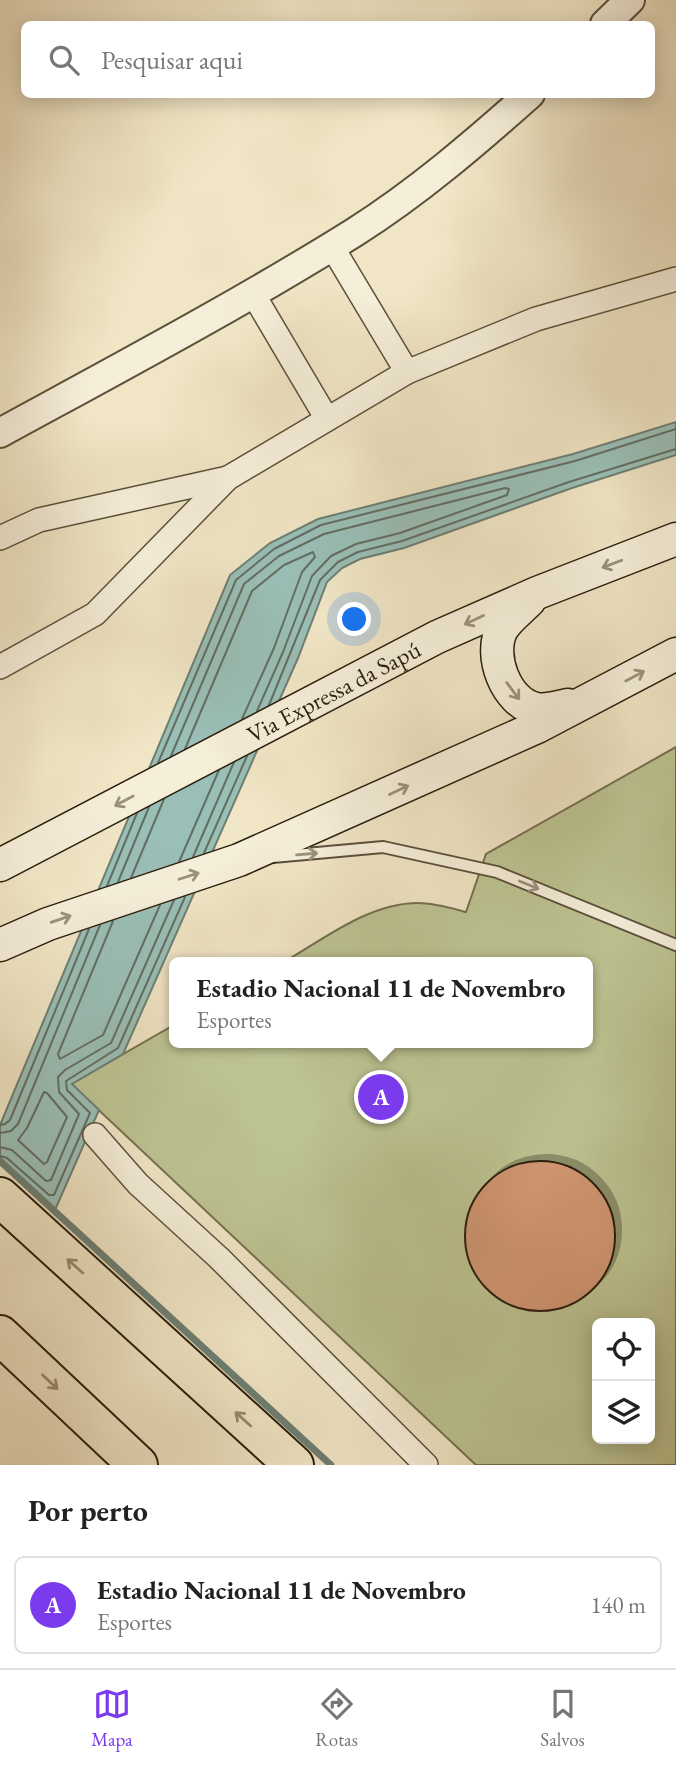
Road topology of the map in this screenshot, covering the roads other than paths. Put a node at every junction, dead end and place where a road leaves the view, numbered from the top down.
1 (630, 0) edge
2 (608, 21) edge
3 (525, 98) edge
4 (331, 246) junction
5 (676, 279) edge
6 (252, 292) junction
7 (407, 372) junction
8 (327, 419) junction
9 (0, 433) edge
10 (228, 478) junction
11 (0, 538) edge
12 (676, 539) edge
13 (537, 593) junction
14 (676, 654) edge
15 (0, 667) edge
16 (595, 698) junction
17 (239, 860) junction
18 (0, 866) edge
19 (0, 945) edge
20 (676, 946) edge
21 (94, 1135) dead end
22 (0, 1197) edge
23 (0, 1335) edge
24 (138, 1465) edge
25 (294, 1465) edge
26 (426, 1465) edge

1 - 2 street
3 - 4 street
4 - 6 street
4 - 7 street
5 - 7 street
6 - 8 street
6 - 9 street
7 - 8 street
8 - 10 street
10 - 11 street
10 - 15 street
12 -> 13 main road, Via Expressa da Sapú
13 -> 16 main road
13 -> 18 main road, Via Expressa da Sapú
16 -> 14 main road
17 -> 16 main road
19 -> 17 main road
17 -> 20 lane
21 - 26 street
25 -> 22 highway
23 -> 24 highway

